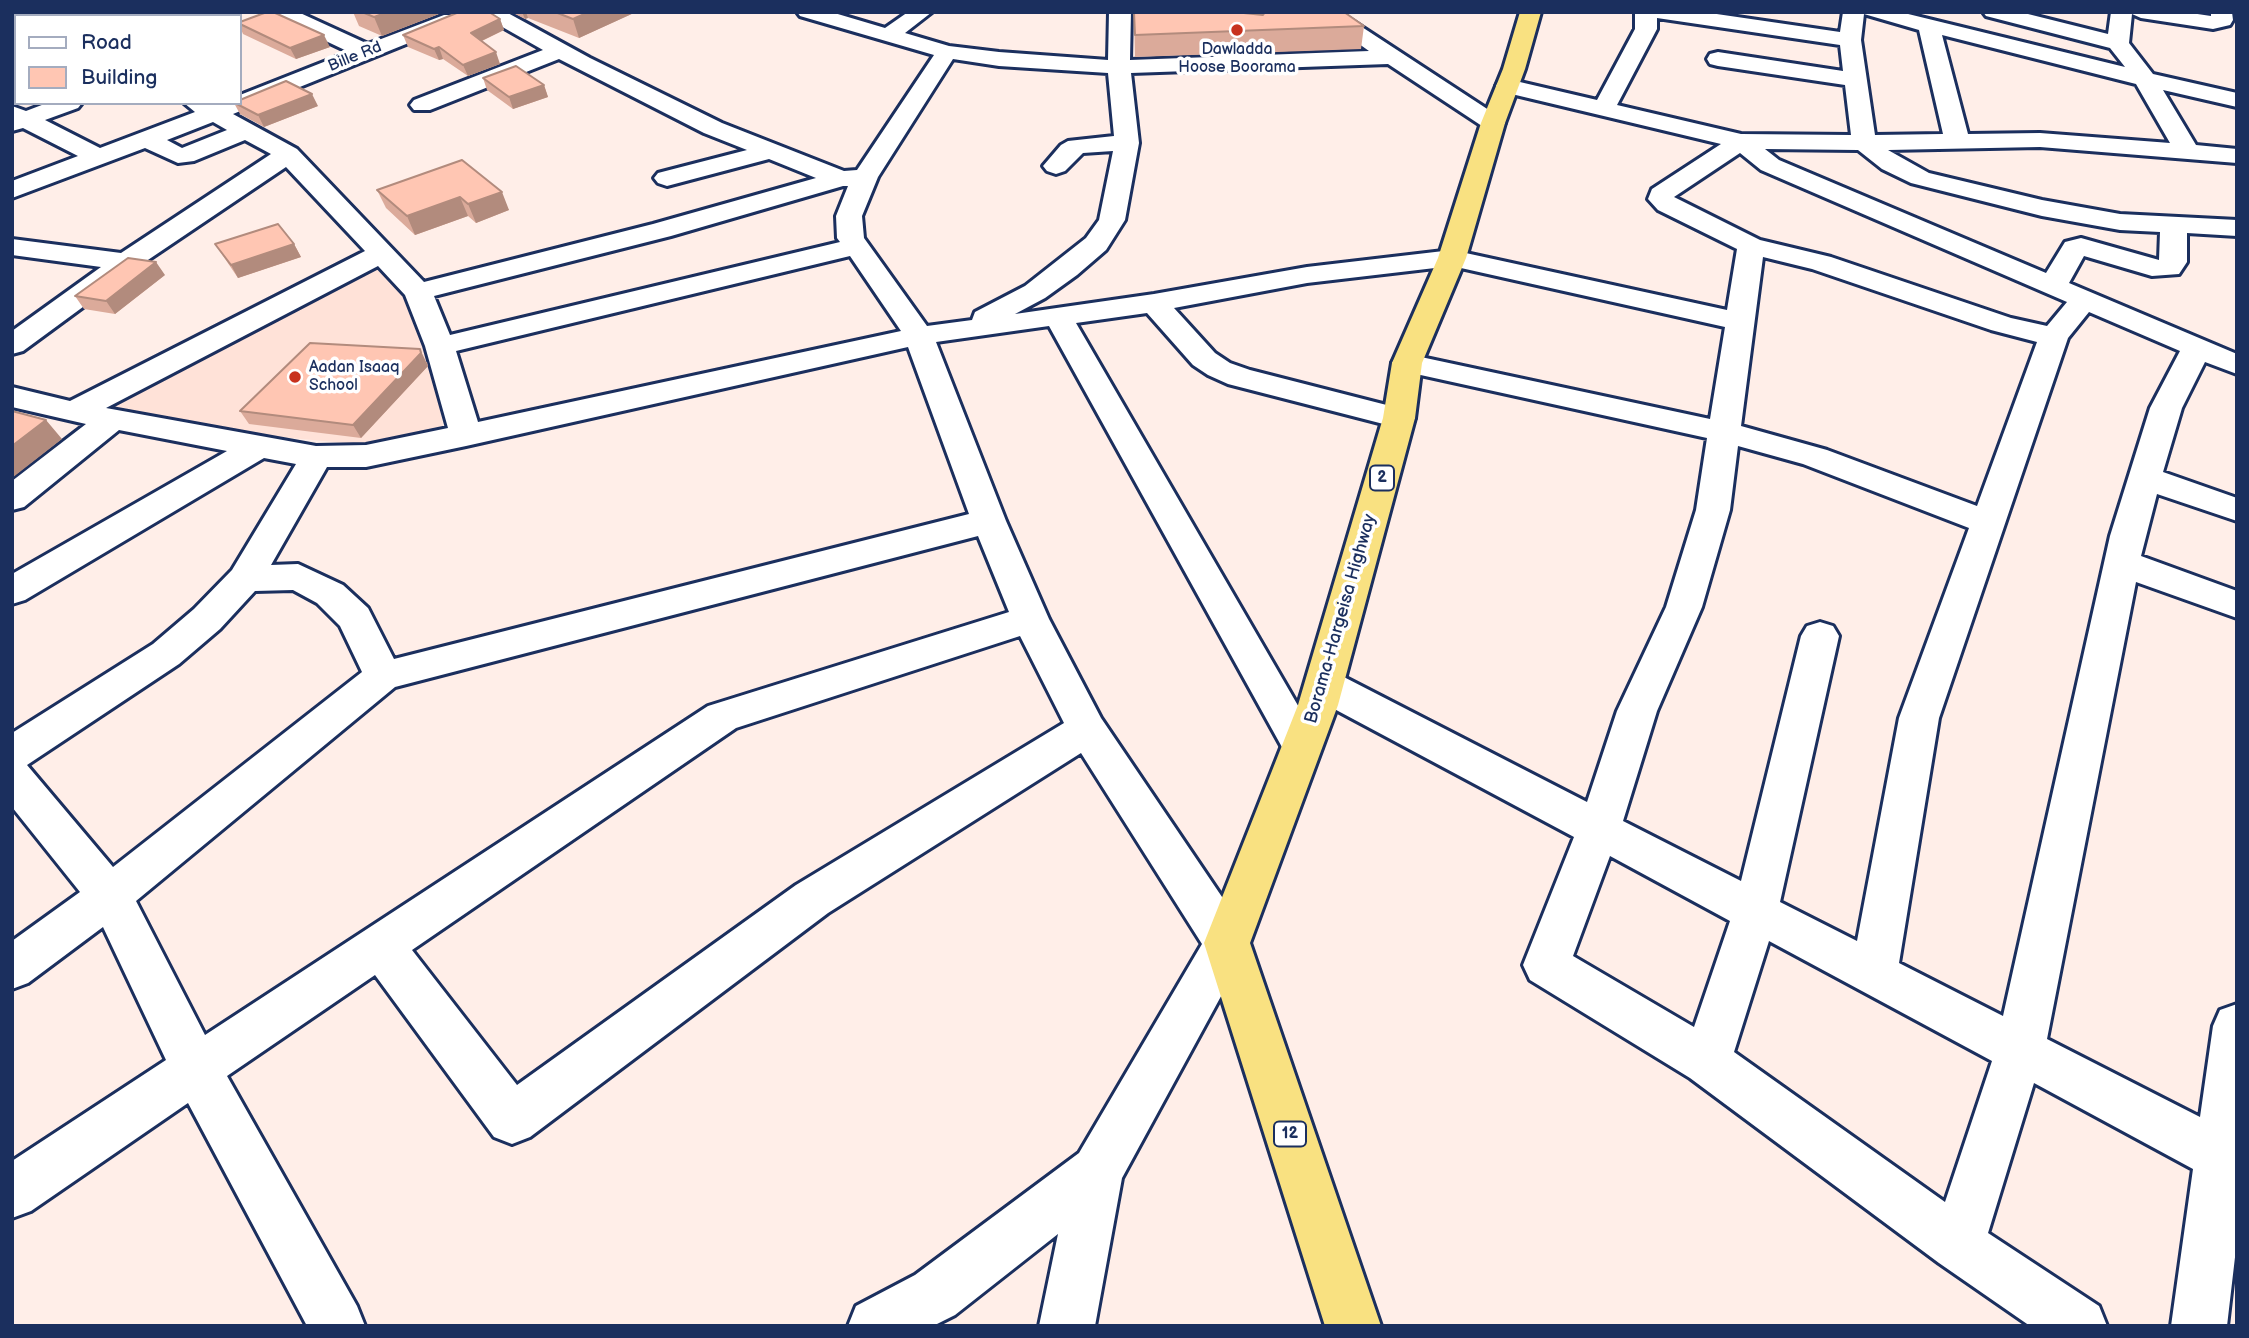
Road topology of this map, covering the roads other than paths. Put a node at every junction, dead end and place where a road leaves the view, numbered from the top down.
1 (280, 12) edge
2 (470, 12) edge
3 (490, 12) edge
4 (922, 12) edge
5 (1120, 12) edge
6 (1324, 12) edge
7 (1531, 12) edge
8 (1646, 12) edge
9 (1657, 12) edge
10 (1854, 12) edge
11 (1873, 12) edge
12 (1993, 12) edge
13 (2122, 12) edge
14 (2141, 12) edge
15 (2221, 12) edge
16 (813, 13) edge
17 (345, 22) dead end
18 (1929, 27) junction
19 (320, 31) junction
20 (887, 36) junction
21 (1850, 40) junction
22 (2118, 43) junction
23 (561, 51) junction
24 (367, 52) junction
25 (947, 52) junction
26 (1390, 57) junction
27 (1718, 59) dead end
28 (1119, 67) junction
29 (2145, 79) junction
30 (1856, 80) junction
31 (1507, 86) junction
32 (242, 98) edge
33 (2237, 100) edge
34 (422, 104) dead end
35 (63, 105) edge
36 (223, 105) edge
37 (1604, 108) junction
38 (16, 119) edge
39 (1493, 123) junction
40 (249, 130) junction
41 (146, 138) junction
42 (1957, 140) junction
43 (1741, 141) junction
44 (1127, 143) junction
45 (1864, 143) junction
46 (2186, 150) junction
47 (772, 151) junction
48 (288, 154) junction
49 (2237, 156) edge
50 (98, 157) junction
51 (1056, 166) dead end
52 (667, 178) dead end
53 (853, 178) junction
54 (12, 190) edge
55 (2174, 225) junction
56 (2237, 228) edge
57 (1751, 246) junction
58 (12, 247) edge
59 (855, 247) junction
60 (381, 254) junction
61 (1452, 258) junction
62 (126, 262) junction
63 (418, 292) junction
64 (2069, 293) junction
65 (1154, 303) junction
66 (1059, 318) junction
67 (1739, 321) junction
68 (961, 330) junction
69 (919, 336) junction
70 (2054, 337) junction
71 (12, 345) edge
72 (440, 346) junction
73 (2196, 349) junction
74 (1407, 363) junction
75 (2237, 365) edge
76 (12, 397) edge
77 (74, 412) junction
78 (1399, 418) junction
79 (113, 419) junction
80 (1724, 432) junction
81 (466, 436) junction
82 (258, 447) junction
83 (316, 457) junction
84 (2145, 478) junction
85 (12, 499) edge
86 (2237, 510) edge
87 (989, 521) junction
88 (1987, 522) junction
89 (2122, 564) junction
90 (245, 579) junction
91 (12, 591) edge
92 (2237, 606) edge
93 (1030, 619) junction
94 (1820, 636) dead end
95 (383, 676) junction
96 (1324, 685) junction
97 (1087, 729) junction
98 (1302, 747) junction
99 (12, 754) edge
100 (12, 777) edge
101 (1599, 829) junction
102 (110, 896) junction
103 (1756, 911) junction
104 (1227, 943) junction
105 (381, 946) junction
106 (12, 968) edge
107 (1874, 973) junction
108 (2237, 1026) edge
109 (2020, 1050) junction
110 (1707, 1061) junction
111 (196, 1069) junction
112 (2229, 1160) edge
113 (1097, 1171) junction
114 (12, 1192) edge
115 (1958, 1244) junction
116 (337, 1326) edge
117 (876, 1326) edge
118 (1067, 1326) edge
119 (1353, 1326) edge
120 (2079, 1326) edge
121 (2199, 1326) edge

1 - 19 street
2 - 24 street, Bille Rd
3 - 23 street
4 - 20 street
5 - 28 street
6 - 26 street
7 - 31 highway, Borama-Hargeisa Highway / 2
8 - 37 street
9 - 21 street
10 - 21 street
11 - 18 street
12 - 22 street
13 - 22 street
14 - 15 street
16 - 20 street
17 - 19 street
18 - 29 street
18 - 42 street
19 - 24 street
20 - 25 street
21 - 30 street
22 - 29 street
23 - 34 street
23 - 47 street
24 - 32 street, Bille Rd
25 - 28 street
25 - 53 street
26 - 28 street
26 - 39 street
27 - 30 street
28 - 44 street
29 - 33 street
29 - 46 street
30 - 45 street
31 - 37 street
31 - 39 highway, Borama-Hargeisa Highway / 2
35 - 38 street
36 - 40 street
36 - 41 street, Bille Rd
37 - 43 street
38 - 50 street
39 - 61 highway, Borama-Hargeisa Highway / 2
40 - 41 street
40 - 48 street
41 - 50 street, Bille Rd
42 - 45 street
42 - 46 street
43 - 45 street
43 - 57 street
43 - 64 street
44 - 51 street
44 - 68 street
45 - 55 street
46 - 49 street
47 - 52 street
47 - 53 street
48 - 60 street
48 - 62 street
50 - 54 street, Bille Rd
53 - 59 street
53 - 63 street
55 - 56 street
55 - 64 street
57 - 67 street
57 - 70 street
58 - 62 street
59 - 69 street
59 - 72 street
60 - 63 street
60 - 77 street
61 - 65 street
61 - 67 street
61 - 74 highway, Borama-Hargeisa Highway / 2
62 - 71 street
63 - 72 street
64 - 70 street
64 - 73 street
65 - 66 street
65 - 78 street
66 - 68 street
66 - 98 street
67 - 80 street
68 - 69 street
69 - 81 street
69 - 87 street
70 - 88 street
72 - 81 street
73 - 75 street
73 - 84 street
74 - 78 highway, Borama-Hargeisa Highway / 2
74 - 80 street
76 - 77 street
77 - 79 street
78 - 96 highway, Borama-Hargeisa Highway / 2
79 - 82 street
79 - 85 street
80 - 88 street
80 - 101 street
81 - 83 street
82 - 83 street
82 - 91 street
83 - 90 street
84 - 86 street
84 - 89 street
87 - 93 street
87 - 95 street
88 - 107 street
89 - 92 street
89 - 109 street
90 - 95 street
90 - 99 street
93 - 97 street
93 - 105 street
94 - 103 street
95 - 102 street
96 - 98 highway, Borama-Hargeisa Highway / 2
96 - 101 street
97 - 104 street
97 - 105 street
98 - 104 highway, Borama-Hargeisa Highway / 2
100 - 102 street
101 - 103 street
101 - 110 street
102 - 106 street
102 - 111 street
103 - 107 street
103 - 110 street
104 - 113 street
104 - 119 highway, 12
105 - 111 street
107 - 109 street
108 - 112 street
109 - 112 street
109 - 115 street
110 - 115 street
111 - 114 street
111 - 116 street
112 - 121 street
113 - 117 street
113 - 118 street
115 - 120 street

